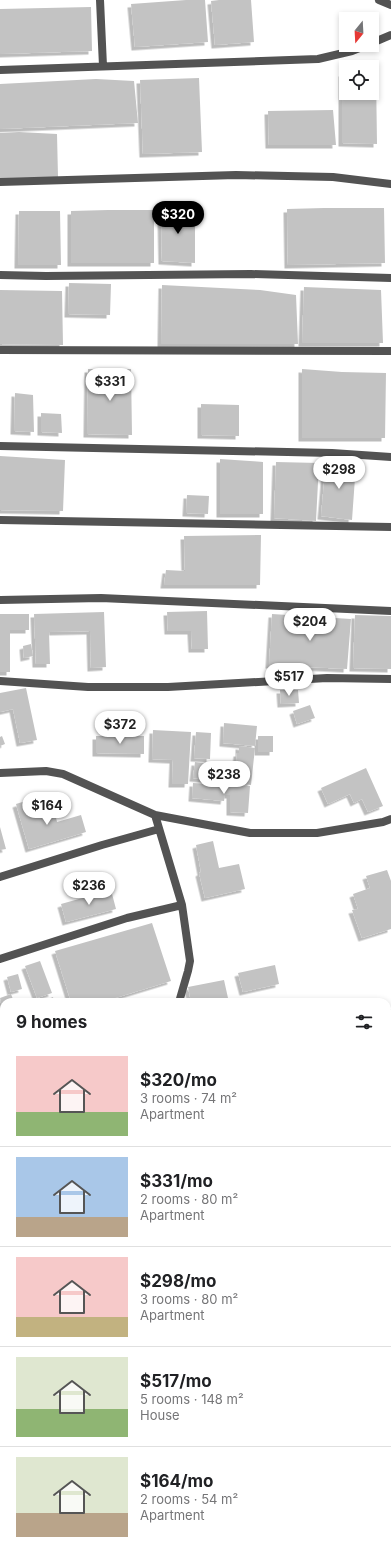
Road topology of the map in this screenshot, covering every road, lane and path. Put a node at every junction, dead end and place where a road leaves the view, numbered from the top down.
1 (100, 0) edge
2 (379, 0) edge
3 (391, 5) edge
4 (391, 35) edge
5 (379, 40) edge
6 (348, 52) edge
7 (103, 66) junction
8 (0, 70) edge
9 (0, 182) edge
10 (391, 184) edge
11 (0, 275) edge
12 (391, 278) edge
13 (0, 350) edge
14 (391, 351) edge
15 (0, 446) edge
16 (391, 457) edge
17 (0, 520) edge
18 (391, 527) edge
19 (0, 600) edge
20 (391, 611) edge
21 (391, 679) edge
22 (0, 681) edge
23 (0, 773) edge
24 (155, 815) junction
25 (391, 819) edge
26 (159, 829) junction
27 (0, 877) edge
28 (182, 905) junction
29 (0, 959) edge
30 (180, 998) edge

1 - 7 street
2 - 3 street
4 - 5 street
6 - 7 street
7 - 8 street
9 - 10 street
11 - 12 street
13 - 14 street
15 - 16 street
17 - 18 street
19 - 20 street
21 - 22 street
23 - 24 street
24 - 25 street
24 - 26 street
26 - 27 street
26 - 28 street
28 - 29 street
28 - 30 street

